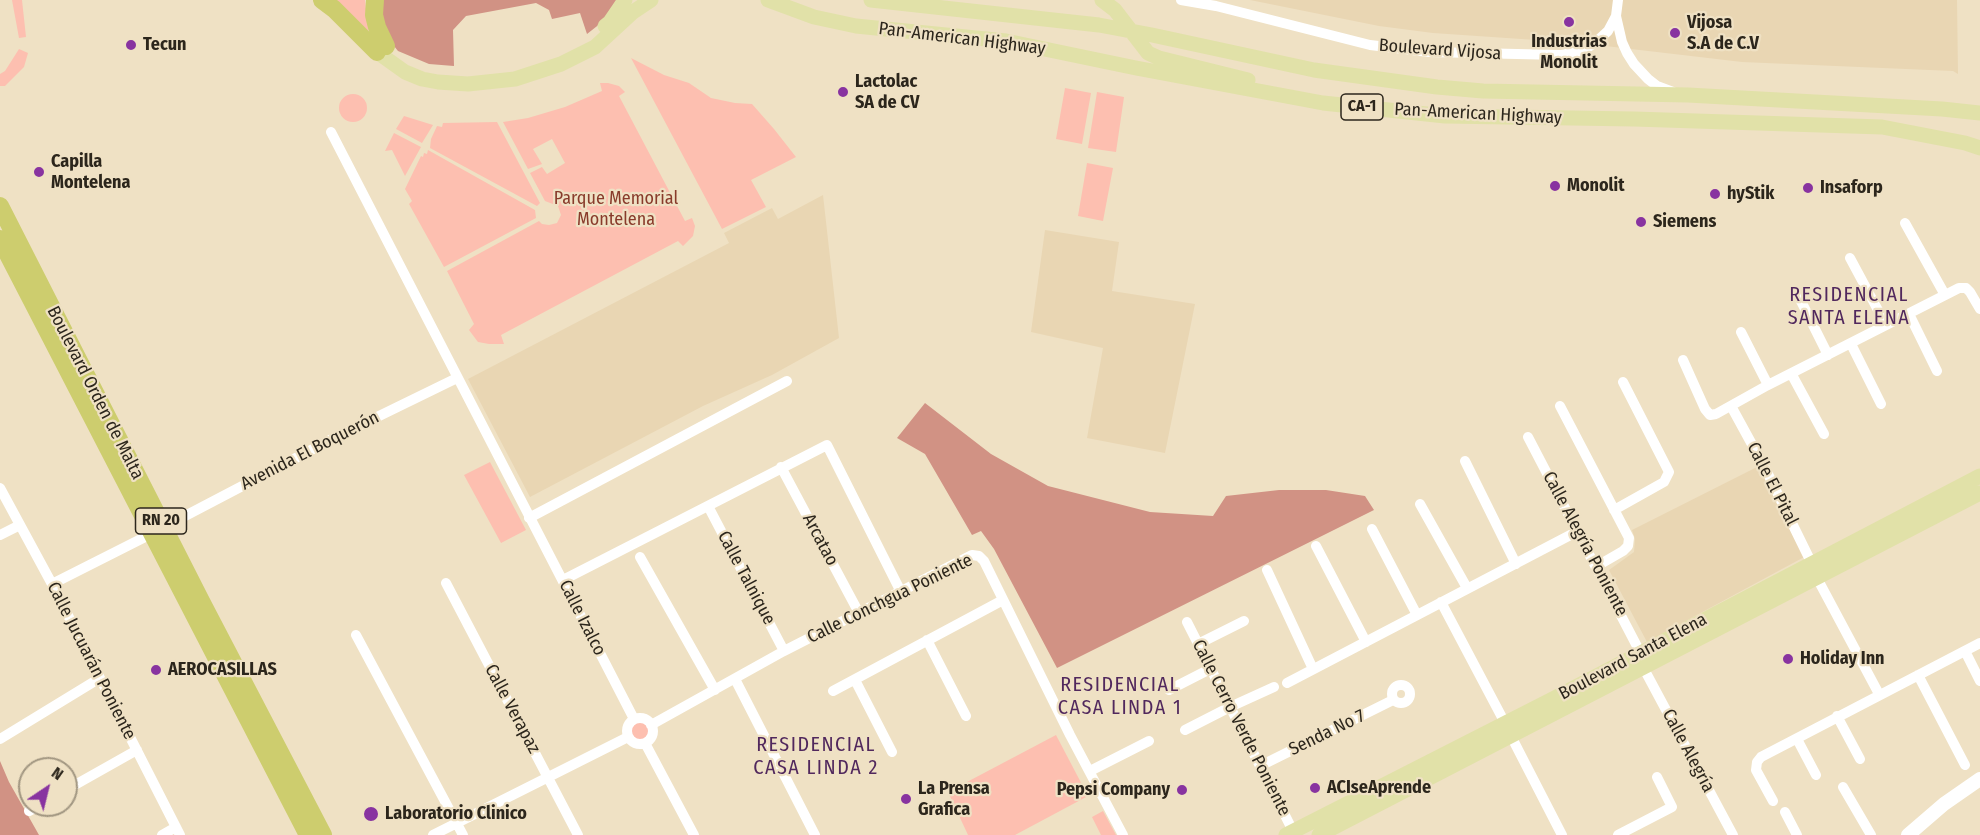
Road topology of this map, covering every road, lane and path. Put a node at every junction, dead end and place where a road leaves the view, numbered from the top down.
1 (322, 0) edge
2 (375, 0) edge
3 (651, 0) edge
4 (768, 0) edge
5 (872, 0) edge
6 (1102, 0) edge
7 (1181, 0) edge
8 (1618, 0) edge
9 (627, 5) edge
10 (1616, 16) junction
11 (389, 55) junction
12 (1688, 95) junction
13 (1323, 103) junction
14 (1980, 111) edge
15 (331, 132) dead end
16 (1980, 148) edge
17 (0, 206) edge
18 (1905, 223) dead end
19 (0, 239) edge
20 (1850, 258) dead end
21 (1945, 295) junction
22 (1799, 297) dead end
23 (1980, 309) edge
24 (1909, 314) junction
25 (1886, 325) junction
26 (1741, 332) dead end
27 (1851, 344) junction
28 (1828, 355) junction
29 (1683, 360) dead end
30 (1937, 371) dead end
31 (1792, 375) junction
32 (457, 378) junction
33 (787, 381) dead end
34 (1623, 382) dead end
35 (1768, 385) junction
36 (1881, 404) dead end
37 (1560, 406) dead end
38 (1731, 406) junction
39 (1824, 434) dead end
40 (1528, 437) dead end
41 (1465, 461) dead end
42 (781, 468) junction
43 (1980, 477) edge
44 (0, 488) edge
45 (1980, 493) edge
46 (1420, 504) dead end
47 (708, 506) junction
48 (1614, 510) junction
49 (529, 518) junction
50 (20, 525) junction
51 (1372, 529) dead end
52 (158, 530) junction
53 (1578, 531) junction
54 (0, 535) edge
55 (1316, 546) dead end
56 (640, 556) dead end
57 (1516, 564) junction
58 (1596, 566) junction
59 (1267, 570) dead end
60 (1815, 571) junction
61 (562, 580) junction
62 (446, 583) dead end
63 (52, 584) junction
64 (1467, 588) junction
65 (901, 592) junction
66 (1003, 600) junction
67 (1441, 602) junction
68 (859, 613) junction
69 (1417, 615) junction
70 (1244, 621) dead end
71 (1187, 622) dead end
72 (356, 635) dead end
73 (927, 640) junction
74 (1366, 642) junction
75 (1198, 644) junction
76 (1980, 644) edge
77 (784, 651) junction
78 (1965, 651) junction
79 (1642, 659) junction
80 (1210, 669) junction
81 (1313, 669) junction
82 (1918, 675) junction
83 (100, 678) junction
84 (735, 679) junction
85 (855, 680) junction
86 (1980, 681) edge
87 (1287, 683) dead end
88 (1275, 687) dead end
89 (715, 690) junction
90 (1169, 690) dead end
91 (833, 691) dead end
92 (1879, 694) junction
93 (1394, 700) dead end
94 (1230, 707) junction
95 (966, 716) dead end
96 (1837, 716) junction
97 (634, 719) junction
98 (651, 724) junction
99 (1185, 730) dead end
100 (1508, 730) junction
101 (628, 737) junction
102 (0, 739) edge
103 (1797, 739) junction
104 (1149, 741) dead end
105 (645, 743) junction
106 (136, 750) junction
107 (892, 752) dead end
108 (1860, 759) dead end
109 (1965, 765) dead end
110 (1260, 766) junction
111 (1090, 771) junction
112 (1816, 775) dead end
113 (548, 777) junction
114 (1657, 777) dead end
115 (1980, 779) edge
116 (78, 783) edge
117 (1843, 787) dead end
118 (1773, 801) dead end
119 (1785, 812) dead end
120 (457, 823) junction
121 (1638, 830) edge
122 (178, 831) edge
123 (1291, 834) edge
124 (162, 835) edge
125 (308, 835) edge
126 (323, 835) edge
127 (433, 835) edge
128 (463, 835) edge
129 (578, 835) edge
130 (694, 835) edge
131 (815, 835) edge
132 (1124, 835) edge
133 (1319, 835) edge
134 (1562, 835) edge
135 (1618, 835) edge
136 (1733, 835) edge
137 (1797, 835) edge
138 (1871, 835) edge
139 (1908, 835) edge

1 - 11 highway
2 - 11 highway
3 - 9 main road
4 - 13 main road, Pan-American Highway / CA-1
5 - 12 main road, Pan-American Highway / CA-1
6 - 13 main road
7 - 10 street, Boulevard Vijosa
8 - 10 street
9 - 11 main road
10 - 12 street
12 - 14 main road, Pan-American Highway / CA-1
13 - 16 main road, Pan-American Highway / CA-1
15 - 32 street, Calle Izalco
17 - 52 highway, Boulevard Orden de Malta / RN 20
18 - 21 street
19 - 52 highway, Boulevard Orden de Malta / RN 20
20 - 25 street
21 - 23 street
21 - 24 street
22 - 28 street
24 - 25 street
24 - 30 street
25 - 27 street
26 - 35 street
27 - 28 street
27 - 36 street
28 - 31 street
29 - 38 street
31 - 35 street
31 - 39 street
32 - 49 street, Calle Izalco
32 - 52 street, Avenida El Boquerón
33 - 49 street
34 - 48 street
35 - 38 street
37 - 48 street
38 - 60 street, Calle El Pital
40 - 53 street, Calle Alegría Poniente
41 - 57 street
42 - 47 street
42 - 65 street
42 - 68 street, Arcatao
43 - 60 main road
44 - 50 street, Calle Jucuarán Poniente
45 - 60 main road, Boulevard Santa Elena
46 - 64 street
47 - 61 street
47 - 77 street, Calle Talnique
48 - 58 street
49 - 61 street, Calle Izalco
50 - 54 street
50 - 63 street, Calle Jucuarán Poniente
51 - 69 street
52 - 63 street, Avenida El Boquerón
52 - 125 highway, Boulevard Orden de Malta / RN 20
52 - 126 highway, Boulevard Orden de Malta / RN 20
53 - 57 street
53 - 58 street, Calle Alegría Poniente
55 - 74 street
56 - 89 street
57 - 64 street
58 - 79 street, Calle Alegría Poniente
59 - 81 street
60 - 79 main road, Boulevard Santa Elena
60 - 79 main road, Boulevard Santa Elena
60 - 92 street, Calle El Pital
61 - 97 street, Calle Izalco
62 - 113 street, Calle Verapaz
63 - 83 street, Calle Jucuarán Poniente
64 - 67 street
65 - 66 street, Calle Conchgua Poniente
65 - 68 street, Calle Conchgua Poniente
66 - 73 street
66 - 111 street, Calle Conchgua Poniente
67 - 69 street
67 - 100 street
68 - 77 street, Calle Conchgua Poniente
69 - 74 street
70 - 75 street
71 - 75 street, Calle Cerro Verde Poniente
72 - 120 street
73 - 85 street
73 - 95 street
74 - 81 street
75 - 80 street, Calle Cerro Verde Poniente
76 - 78 street
77 - 84 street, Calle Conchgua Poniente
78 - 82 street
78 - 86 street
79 - 100 main road, Boulevard Santa Elena
79 - 100 main road, Boulevard Santa Elena
79 - 136 street, Calle Alegría
80 - 90 street
80 - 94 street, Calle Cerro Verde Poniente
81 - 87 street
82 - 92 street
82 - 109 street
83 - 102 street
83 - 106 street, Calle Jucuarán Poniente
84 - 89 street, Calle Conchgua Poniente
84 - 131 street
85 - 91 street
85 - 107 street
88 - 94 street
89 - 98 street, Calle Conchgua Poniente
92 - 96 street
93 - 110 street, Senda No 7
94 - 99 street
94 - 110 street, Calle Cerro Verde Poniente
96 - 103 street
96 - 108 street
97 - 98 street
97 - 101 street
98 - 105 street
100 - 123 main road, Boulevard Santa Elena
100 - 133 main road, Boulevard Santa Elena
100 - 134 street
101 - 105 street
101 - 113 street
103 - 112 street
103 - 118 street
104 - 111 street
105 - 130 street
106 - 116 street
106 - 122 street, Calle Jucuarán Poniente
110 - 123 street, Calle Cerro Verde Poniente
111 - 132 street, Calle Conchgua Poniente
113 - 120 street
113 - 129 street, Calle Verapaz
114 - 121 street
115 - 139 main road
117 - 138 street
119 - 137 street
120 - 127 street
120 - 128 street
121 - 135 street
122 - 124 street

